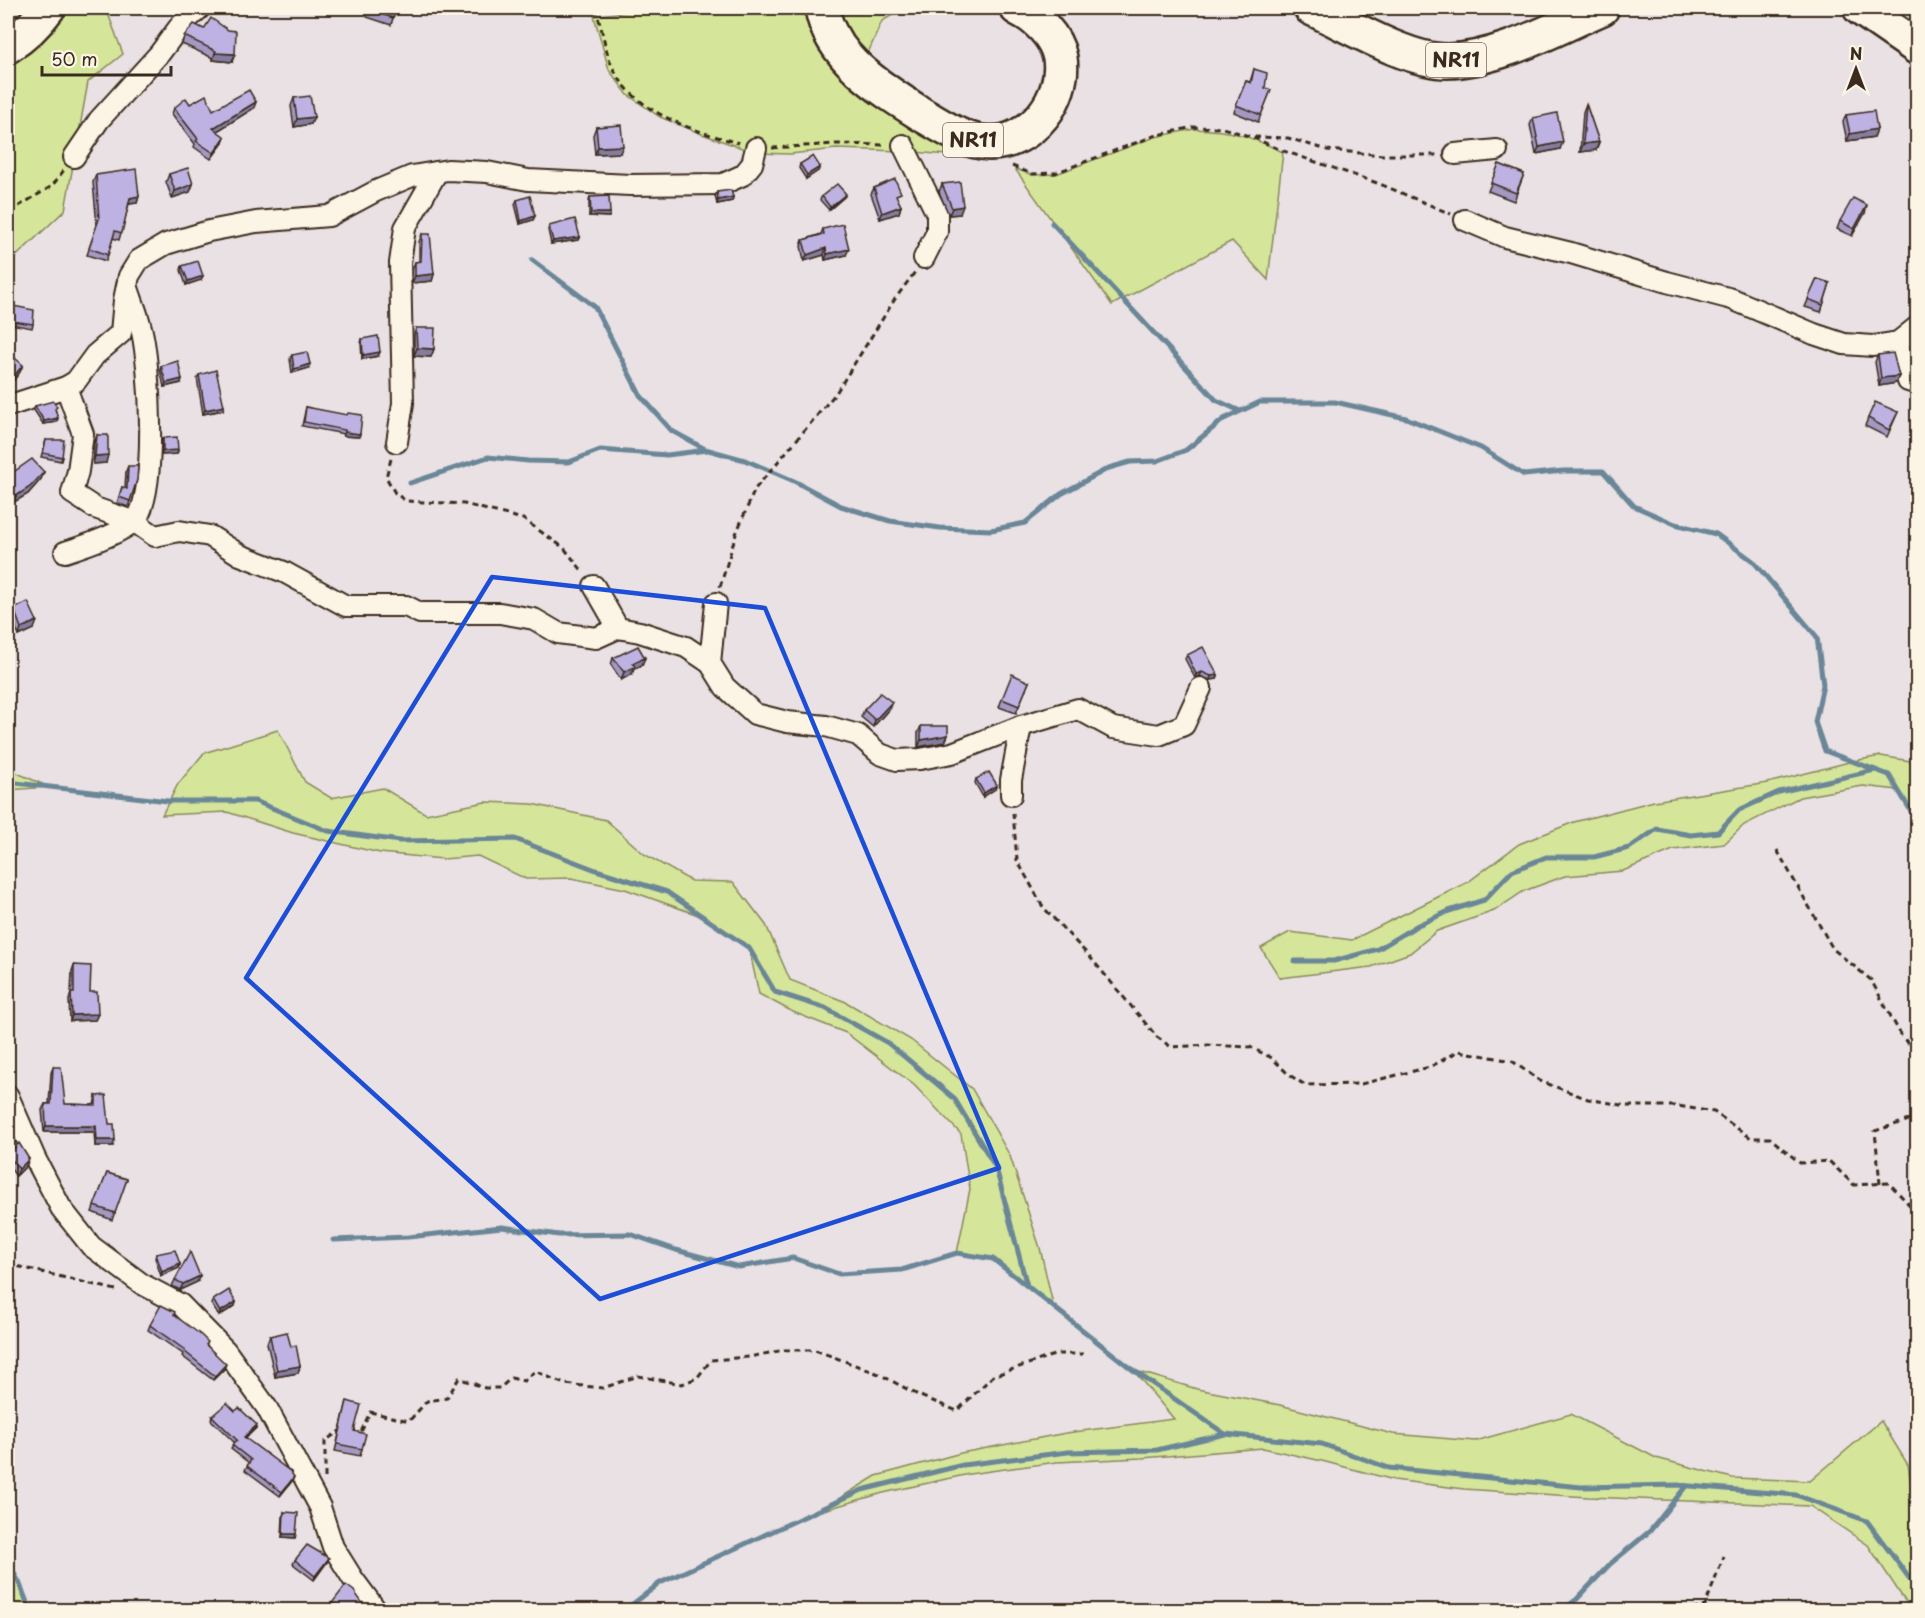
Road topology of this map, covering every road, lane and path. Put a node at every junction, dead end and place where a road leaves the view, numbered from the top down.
1 (48, 8) edge
2 (200, 8) edge
3 (595, 8) edge
4 (822, 8) edge
5 (1017, 8) edge
6 (1311, 8) edge
7 (1602, 8) edge
8 (1860, 8) edge
9 (8, 46) edge
10 (1917, 48) edge
11 (1252, 137) junction
12 (989, 143) junction
13 (903, 145) joint
14 (756, 148) junction
15 (1497, 150) dead end
16 (1455, 154) joint
17 (74, 157) joint
18 (437, 172) junction
19 (8, 208) edge
20 (1465, 220) joint
21 (924, 258) joint
22 (127, 286) junction
23 (1917, 326) edge
24 (1898, 342) junction
25 (1917, 384) edge
26 (66, 387) junction
27 (8, 406) edge
28 (397, 442) joint
29 (135, 522) junction
30 (65, 552) dead end
31 (594, 586) joint
32 (716, 603) joint
33 (618, 628) junction
34 (710, 663) junction
35 (1201, 688) dead end
36 (1021, 726) junction
37 (1011, 795) joint
38 (1777, 850) dead end
39 (1917, 1055) edge
40 (8, 1096) edge
41 (1917, 1117) edge
42 (1880, 1184) junction
43 (1917, 1214) edge
44 (8, 1264) edge
45 (128, 1293) dead end
46 (1083, 1354) dead end
47 (320, 1506) junction
48 (1724, 1556) dead end
49 (376, 1611) edge
50 (1692, 1611) edge

1 - 9 highway
2 - 17 street
3 - 14 path
4 - 12 highway, NR11
5 - 12 highway, NR11
6 - 7 highway, NR11
8 - 10 highway
11 - 12 path
11 - 16 path
11 - 20 path
13 - 14 path
13 - 21 street
14 - 18 street
15 - 16 street
17 - 19 path
18 - 22 street
18 - 28 street
20 - 24 street
21 - 32 path
22 - 26 street
22 - 29 street
23 - 24 street
24 - 25 street
26 - 27 street
26 - 29 street
28 - 31 path
29 - 30 street
29 - 33 street
31 - 33 street
32 - 34 street
33 - 34 street
34 - 36 street
35 - 36 street
36 - 37 street
37 - 42 path
38 - 39 path
40 - 47 street
41 - 42 path
42 - 43 path
44 - 45 path
46 - 47 path
47 - 49 street
48 - 50 path

